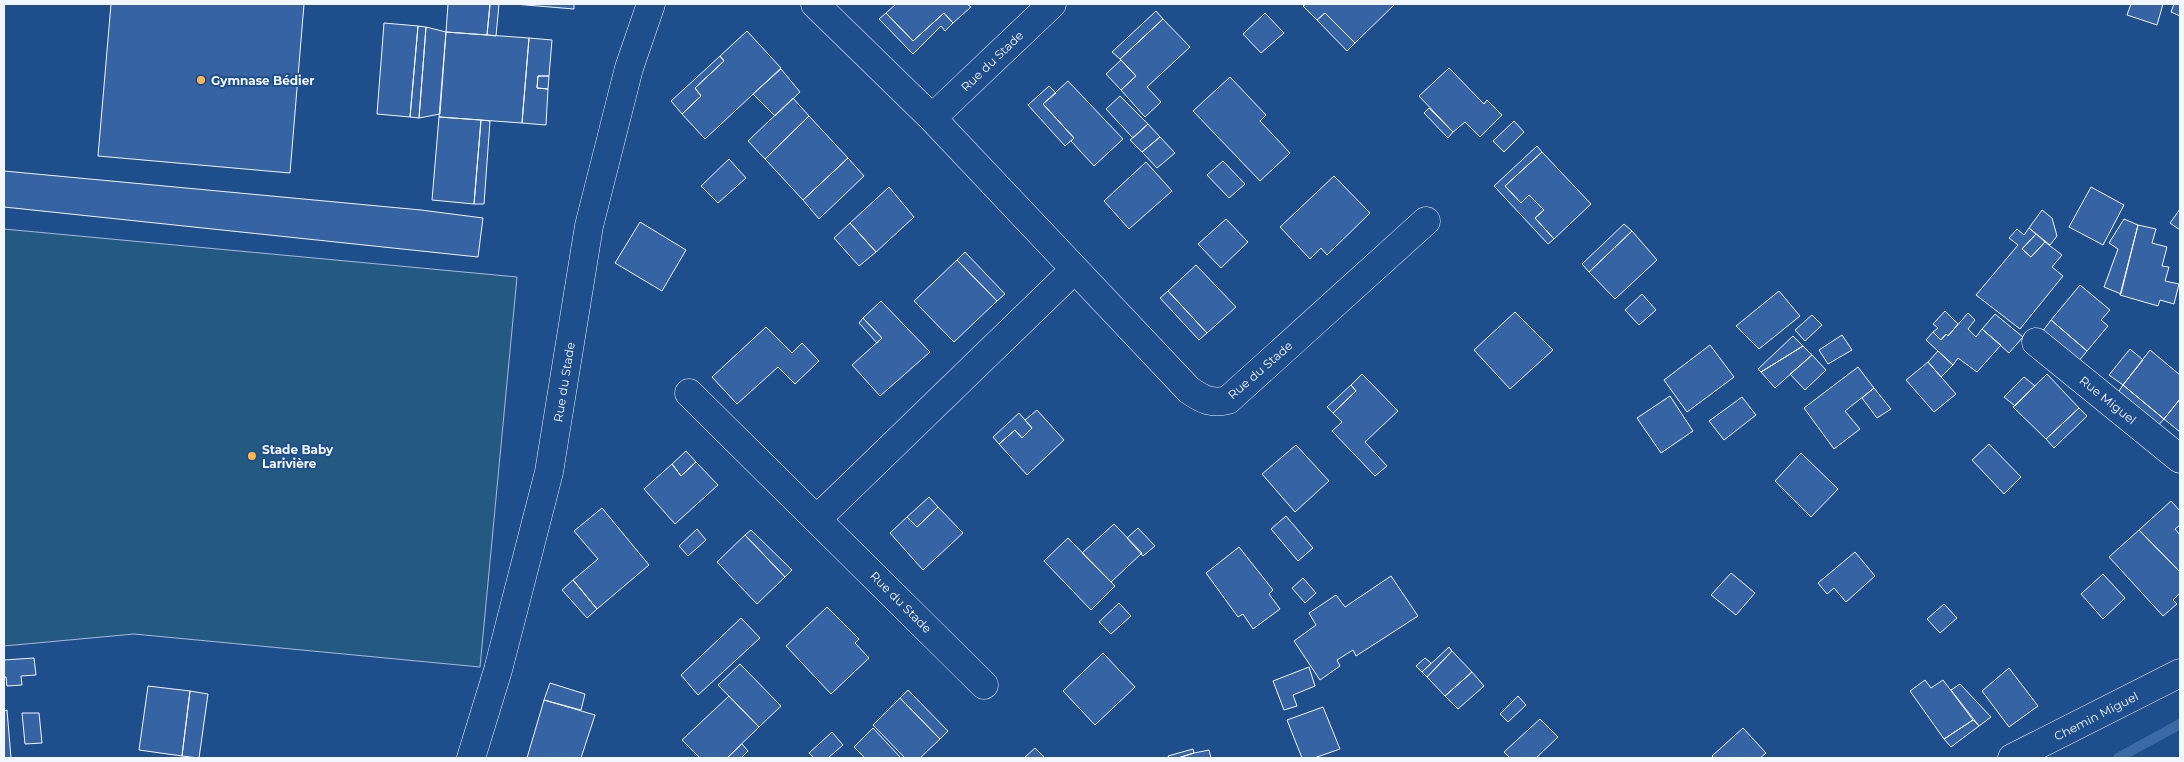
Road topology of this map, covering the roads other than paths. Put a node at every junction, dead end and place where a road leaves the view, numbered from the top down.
1 (651, 4) edge
2 (815, 4) edge
3 (1052, 4) edge
4 (932, 118) junction
5 (1426, 221) dead end
6 (1074, 270) junction
7 (2036, 342) dead end
8 (689, 393) dead end
9 (2180, 459) edge
10 (817, 519) junction
11 (2180, 673) edge
12 (984, 685) dead end
13 (471, 758) edge
14 (2012, 758) edge

1 - 13 street, Rue du Stade
2 - 4 street, Rue du Stade
3 - 4 street, Rue du Stade
4 - 6 street, Rue du Stade
5 - 6 street, Rue du Stade
6 - 10 street
7 - 9 street, Rue Miguel
8 - 10 street, Rue du Stade
10 - 12 street, Rue du Stade
11 - 14 street, Chemin Miguel

